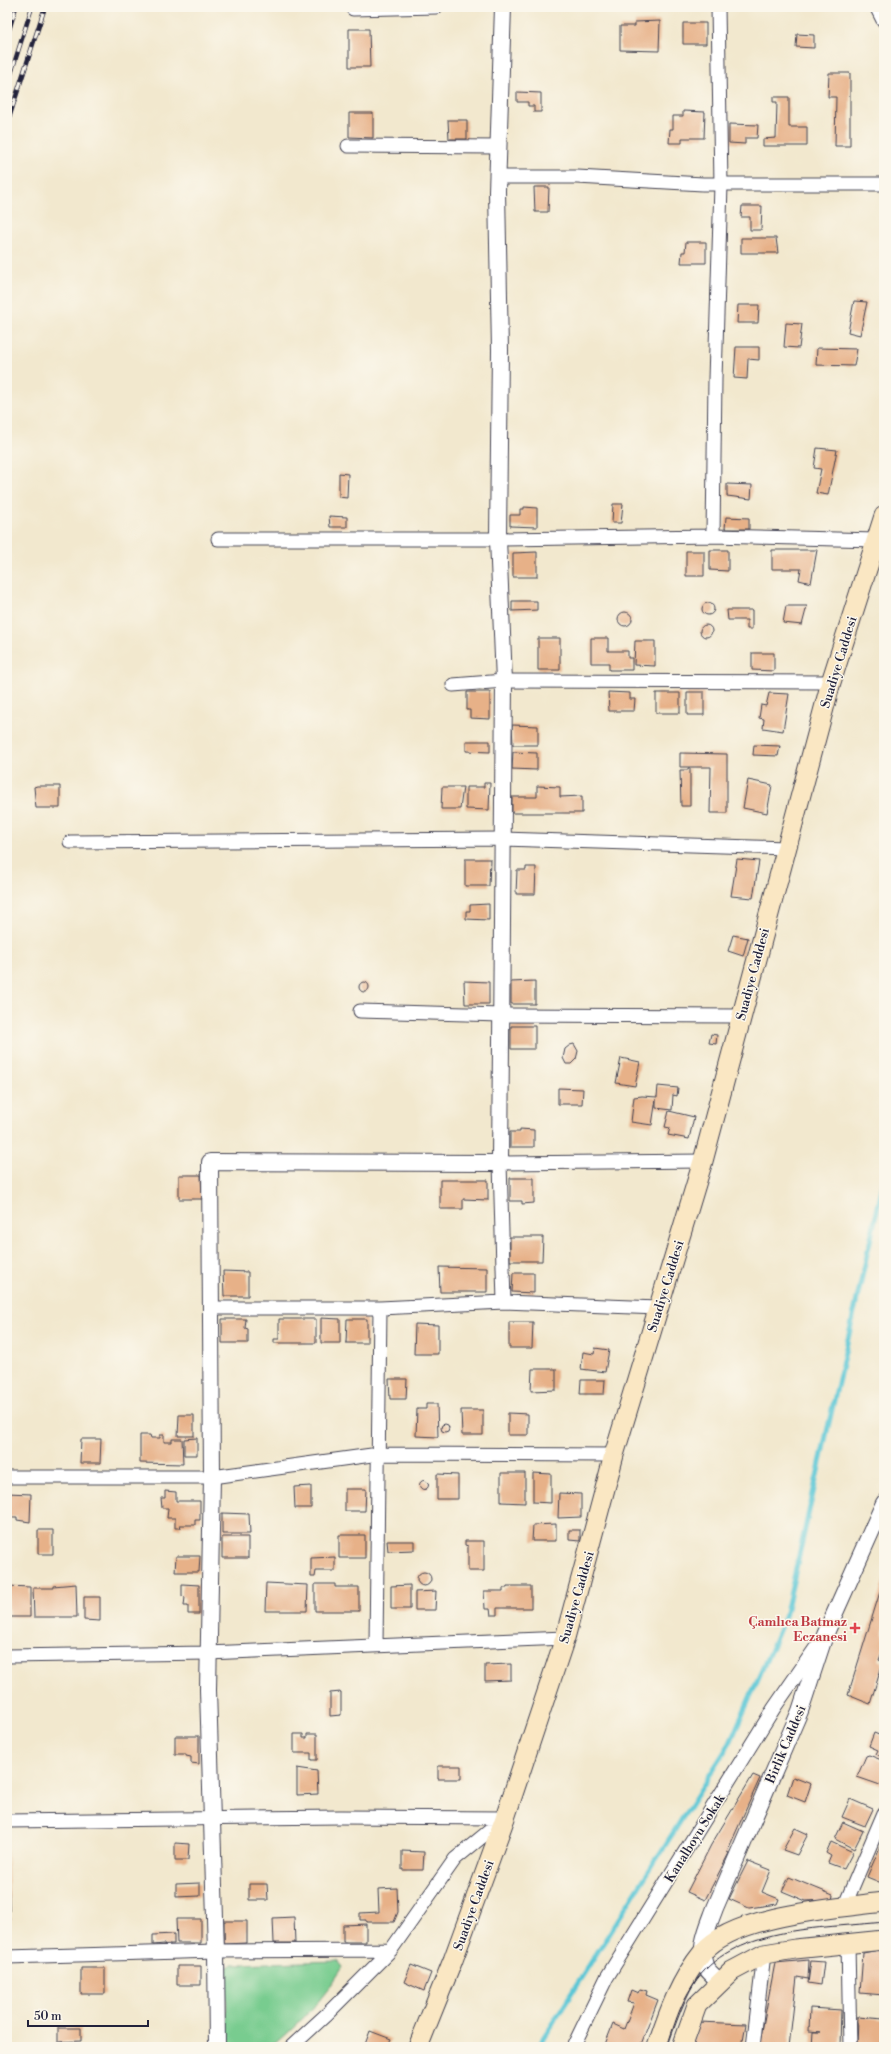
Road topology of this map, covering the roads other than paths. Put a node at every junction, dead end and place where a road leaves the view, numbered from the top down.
1 (436, 7) edge
2 (503, 7) edge
3 (718, 7) edge
4 (878, 7) edge
5 (353, 9) dead end
6 (884, 19) edge
7 (348, 146) dead end
8 (499, 147) junction
9 (498, 177) junction
10 (721, 184) junction
11 (884, 184) edge
12 (884, 516) edge
13 (713, 536) junction
14 (218, 539) dead end
15 (498, 539) junction
16 (876, 540) junction
17 (504, 681) junction
18 (831, 682) junction
19 (453, 685) dead end
20 (502, 839) junction
21 (70, 842) dead end
22 (786, 848) junction
23 (360, 1011) dead end
24 (501, 1015) junction
25 (741, 1016) junction
26 (703, 1161) junction
27 (500, 1163) junction
28 (504, 1302) junction
29 (210, 1308) junction
30 (380, 1308) junction
31 (658, 1308) junction
32 (379, 1454) junction
33 (614, 1455) junction
34 (7, 1477) edge
35 (212, 1477) junction
36 (884, 1503) edge
37 (825, 1635) junction
38 (565, 1638) junction
39 (376, 1645) junction
40 (208, 1653) junction
41 (7, 1656) edge
42 (884, 1813) edge
43 (505, 1818) junction
44 (211, 1819) junction
45 (7, 1821) edge
46 (884, 1902) edge
47 (844, 1907) junction
48 (884, 1940) edge
49 (848, 1944) junction
50 (216, 1950) junction
51 (391, 1950) junction
52 (764, 1954) junction
53 (7, 1957) edge
54 (699, 1959) junction
55 (720, 1982) junction
56 (216, 2047) edge
57 (291, 2047) edge
58 (418, 2047) edge
59 (574, 2047) edge
60 (657, 2047) edge
61 (682, 2047) edge
62 (754, 2047) edge
63 (850, 2047) edge

1 - 5 street
2 - 8 street
3 - 10 street
4 - 6 street
7 - 8 street
8 - 9 street
9 - 10 street
9 - 15 street
10 - 11 street
10 - 13 street
12 - 16 main road, Suadiye Caddesi
13 - 15 street
13 - 16 street
14 - 15 street
15 - 17 street
16 - 18 main road, Suadiye Caddesi
17 - 18 street
17 - 19 street
17 - 20 street
18 - 22 main road, Suadiye Caddesi
20 - 21 street
20 - 22 street
20 - 24 street
22 - 25 main road, Suadiye Caddesi
23 - 24 street
24 - 25 street
24 - 27 street
25 - 26 main road, Suadiye Caddesi
26 - 27 street
26 - 31 main road, Suadiye Caddesi
27 - 28 street
27 - 29 street
28 - 30 street
28 - 31 street
29 - 30 street
29 - 35 street
30 - 32 street
31 - 33 main road, Suadiye Caddesi
32 - 33 street
32 - 35 street
32 - 39 street
33 - 38 main road, Suadiye Caddesi
34 - 35 street
35 - 40 street
36 - 37 street, Birlik Caddesi
37 - 54 street, Birlik Caddesi
37 - 59 street, Kanalboyu Sokak
38 - 39 street
38 - 43 main road, Suadiye Caddesi
39 - 40 street
40 - 41 street
40 - 44 street
42 - 47 street
43 - 44 street
43 - 51 street
43 - 58 main road, Suadiye Caddesi
44 - 45 street
44 - 50 street
46 - 47 main road
47 - 54 main road
48 - 49 main road
49 - 52 main road
49 - 63 street
50 - 51 street
50 - 53 street
50 - 56 street
51 - 57 street
52 - 55 main road
52 - 62 street
54 - 55 street, Birlik Caddesi
54 - 60 main road, Birlik Caddesi
55 - 61 main road

